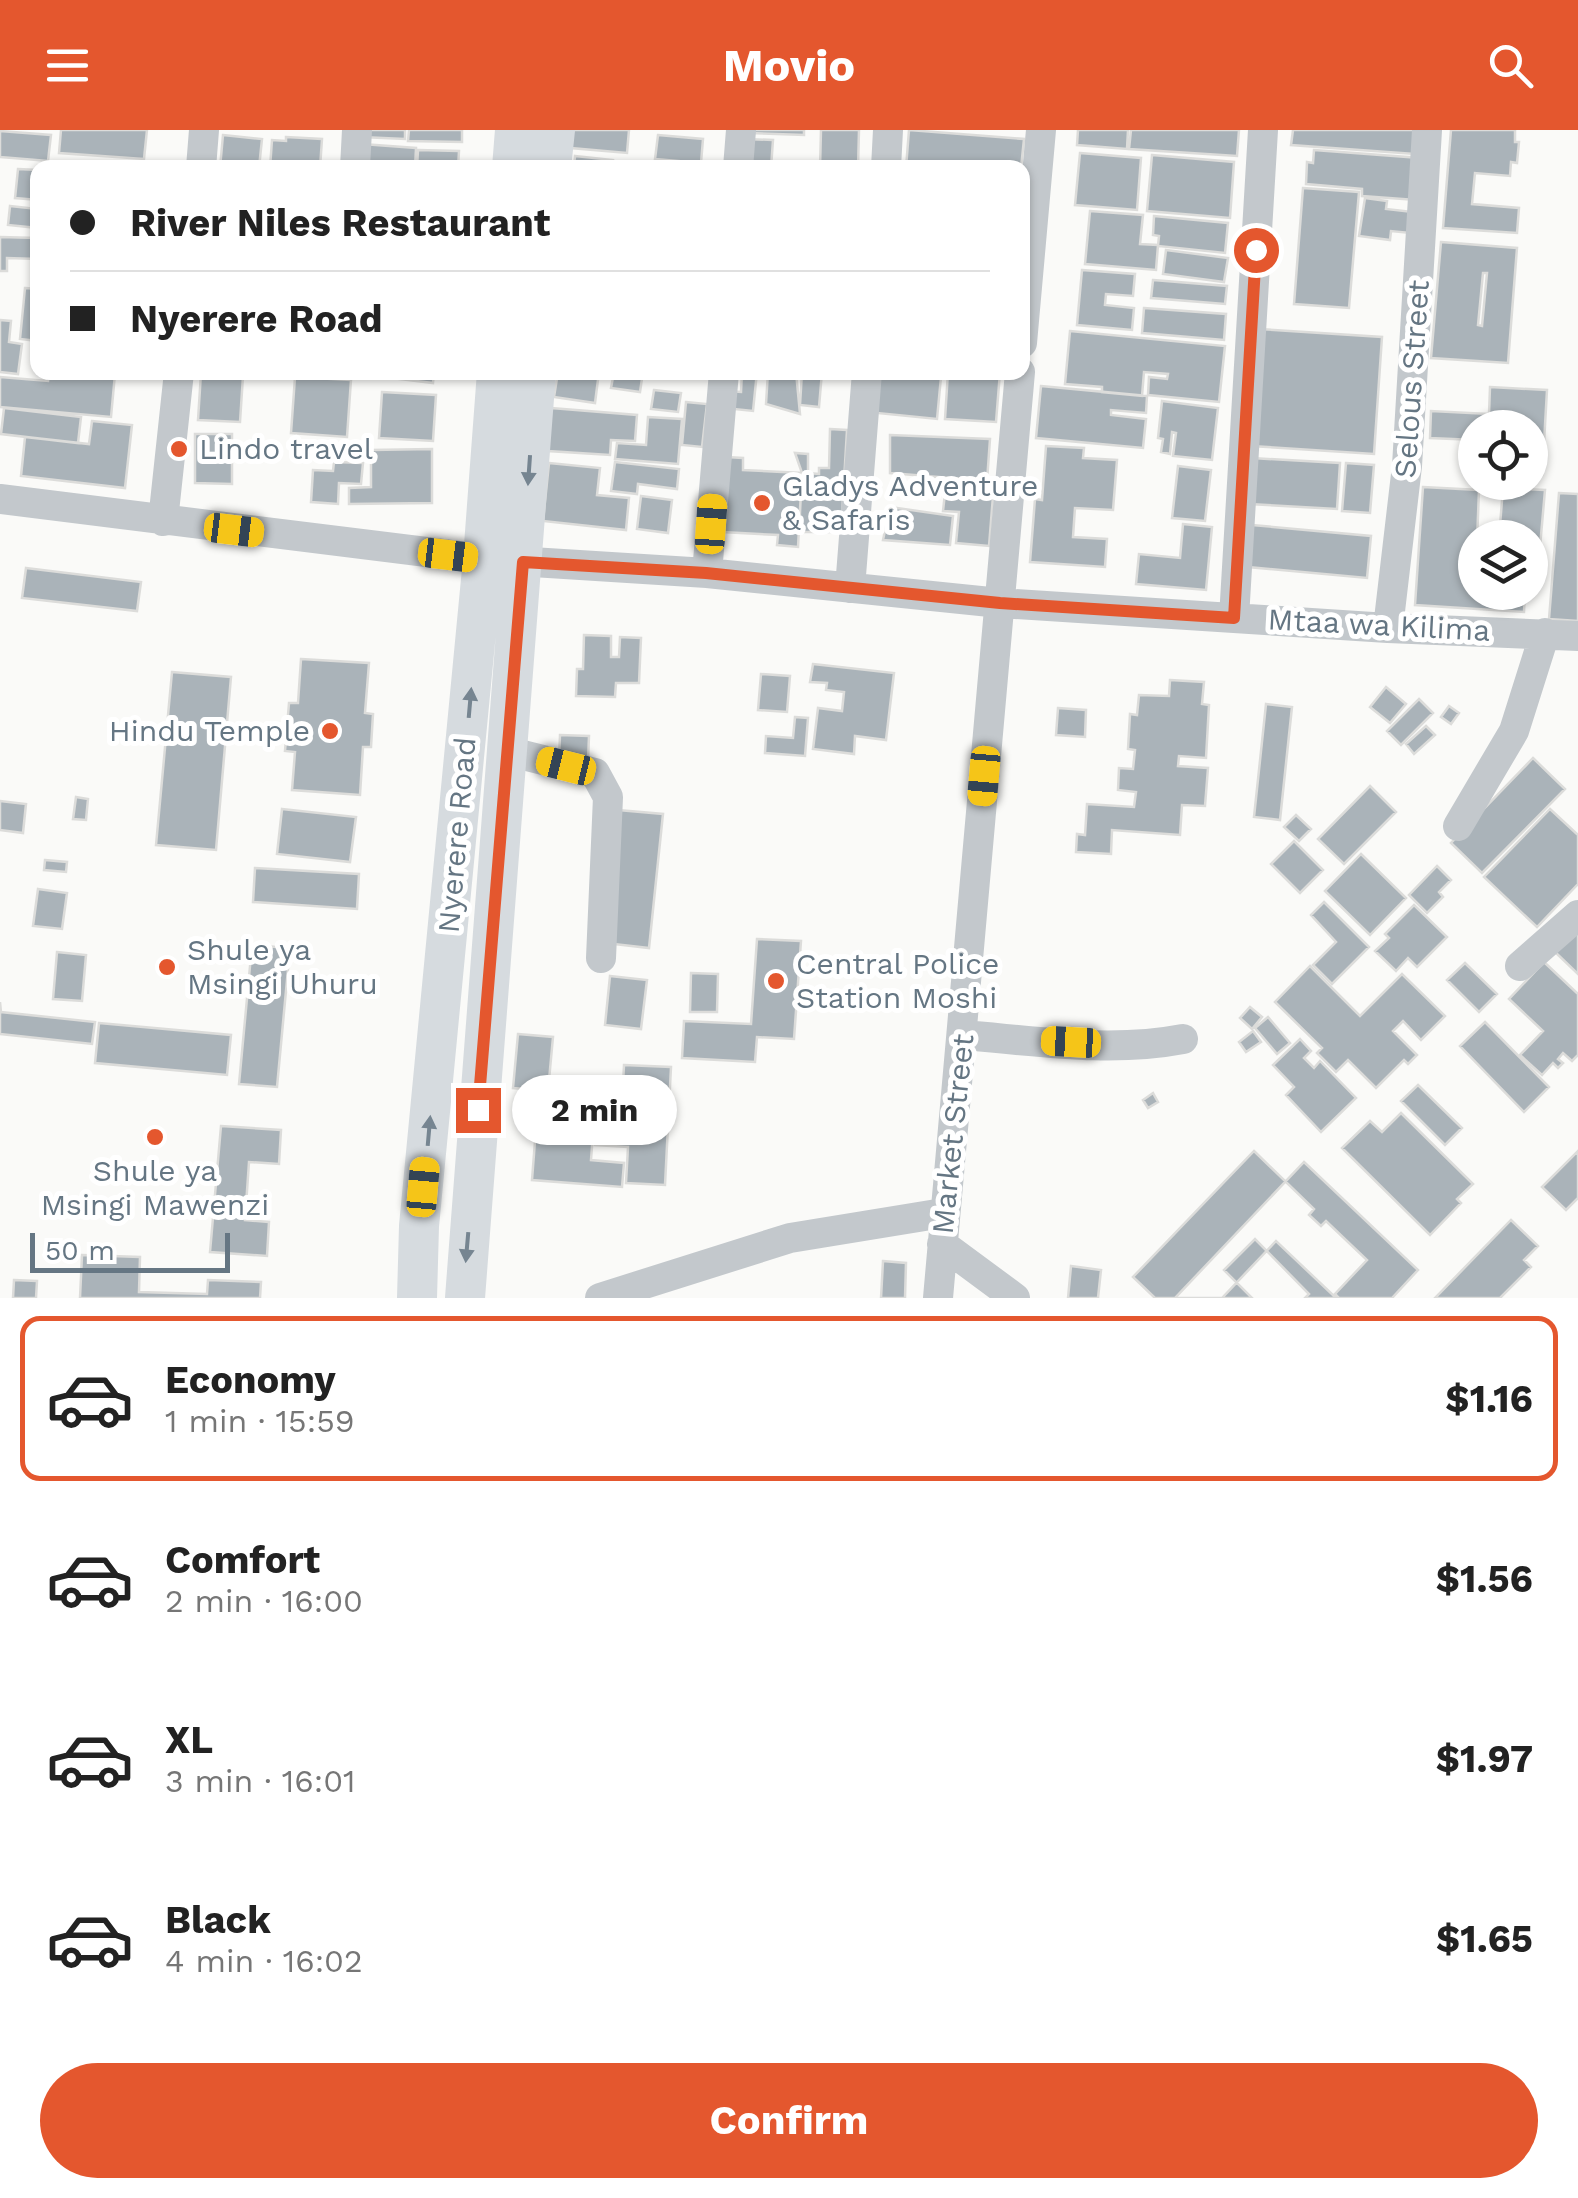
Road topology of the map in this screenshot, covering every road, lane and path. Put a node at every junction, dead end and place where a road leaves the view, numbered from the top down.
1 (204, 130) edge
2 (357, 130) edge
3 (514, 130) edge
4 (555, 130) edge
5 (741, 130) edge
6 (888, 130) edge
7 (1041, 130) edge
8 (1264, 130) edge
9 (1427, 130) edge
10 (202, 160) edge
11 (355, 160) edge
12 (512, 160) edge
13 (552, 160) edge
14 (739, 160) edge
15 (886, 160) edge
16 (1030, 236) edge
17 (178, 380) edge
18 (497, 380) edge
19 (535, 380) edge
20 (723, 380) edge
21 (866, 380) edge
22 (1019, 380) edge
23 (0, 498) edge
24 (163, 522) junction
25 (483, 559) junction
26 (523, 562) junction
27 (706, 573) junction
28 (850, 588) junction
29 (1000, 603) junction
30 (1234, 618) junction
31 (1388, 628) junction
32 (1545, 634) junction
33 (1578, 636) edge
34 (508, 751) junction
35 (1458, 826) dead end
36 (1578, 914) edge
37 (601, 958) dead end
38 (1520, 966) dead end
39 (963, 1035) junction
40 (1184, 1038) dead end
41 (944, 1213) junction
42 (942, 1244) junction
43 (417, 1298) edge
44 (465, 1298) edge
45 (600, 1298) edge
46 (938, 1298) edge
47 (1015, 1298) edge

1 - 10 street
2 - 11 street
3 - 12 main road
4 - 13 main road
5 - 14 street
6 - 15 street
7 - 16 street
8 - 30 street
9 - 31 street, Selous Street
17 - 24 street
18 - 25 main road, Nyerere Road
19 -> 26 main road, Nyerere Road
20 - 27 street
21 - 28 street
22 - 29 street, Market Street
23 - 24 street, Mtaa wa Kilima
24 - 25 street, Mtaa wa Kilima
25 - 26 street, Mtaa wa Kilima
43 -> 25 main road, Nyerere Road
26 - 27 street, Mtaa wa Kilima
26 - 34 main road, Nyerere Road
27 - 28 street, Mtaa wa Kilima
28 - 29 street, Mtaa wa Kilima
29 - 30 street, Mtaa wa Kilima
29 - 39 street, Market Street
30 - 31 street, Mtaa wa Kilima
31 - 32 street, Mtaa wa Kilima
32 - 33 street, Mtaa wa Kilima
32 - 35 street
34 - 37 street
34 -> 44 main road, Nyerere Road
36 - 38 street
39 - 40 street
39 - 41 street, Market Street
41 - 42 street, Market Street
41 - 45 street
42 - 46 street, Market Street
42 - 47 street

